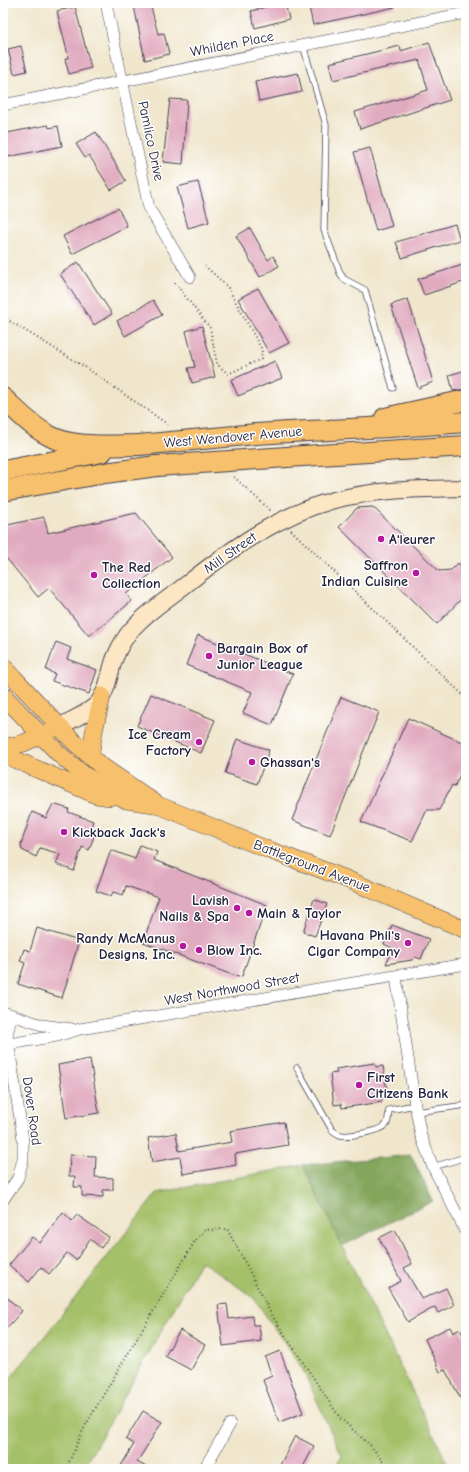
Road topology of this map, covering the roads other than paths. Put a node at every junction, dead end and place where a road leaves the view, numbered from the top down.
1 (106, 3) edge
2 (466, 13) edge
3 (303, 46) junction
4 (123, 81) junction
5 (3, 105) edge
6 (190, 277) dead end
7 (393, 388) dead end
8 (3, 398) edge
9 (466, 400) edge
10 (466, 422) edge
11 (342, 428) junction
12 (139, 445) junction
13 (466, 446) edge
14 (3, 471) edge
15 (466, 488) edge
16 (3, 491) edge
17 (3, 666) edge
18 (3, 695) edge
19 (102, 696) junction
20 (60, 726) junction
21 (42, 735) junction
22 (3, 750) edge
23 (91, 757) junction
24 (126, 800) junction
25 (158, 805) junction
26 (466, 930) edge
27 (466, 964) edge
28 (396, 977) junction
29 (7, 1014) edge
30 (80, 1029) junction
31 (5, 1044) edge
32 (297, 1068) dead end
33 (466, 1106) edge
34 (415, 1109) junction
35 (466, 1157) edge
36 (433, 1167) junction
37 (3, 1200) edge
38 (466, 1232) edge
39 (230, 1424) dead end
40 (204, 1469) edge

1 - 4 street, Pamlico Drive
2 - 3 street, Whilden Place
3 - 4 street, Whilden Place
3 - 7 lane
4 - 5 street, Whilden Place
4 - 6 street, Pamlico Drive
8 - 12 highway
9 - 11 highway
10 - 11 highway, West Wendover Avenue
11 - 12 highway, West Wendover Avenue, bridge
12 - 14 highway, West Wendover Avenue
13 - 16 highway, West Wendover Avenue, bridge
15 - 19 street, Mill Street
17 - 20 main road, Battleground Avenue
18 - 21 main road, Battleground Avenue
19 - 20 street, Mill Street
19 - 23 main road
20 - 21 main road
20 - 23 main road, Battleground Avenue
21 - 22 main road
21 - 24 main road, Battleground Avenue
22 - 24 main road
23 - 25 main road, Battleground Avenue
24 - 25 main road, Battleground Avenue
25 - 26 main road, Battleground Avenue
27 - 28 street, West Northwood Street
28 - 30 street, West Northwood Street
28 - 34 street
29 - 30 street
29 - 31 street, Dover Road
30 - 31 street, West Northwood Street
31 - 37 street, Dover Road
32 - 34 lane
33 - 34 lane
34 - 36 street
35 - 36 lane
36 - 38 street
39 - 40 street

